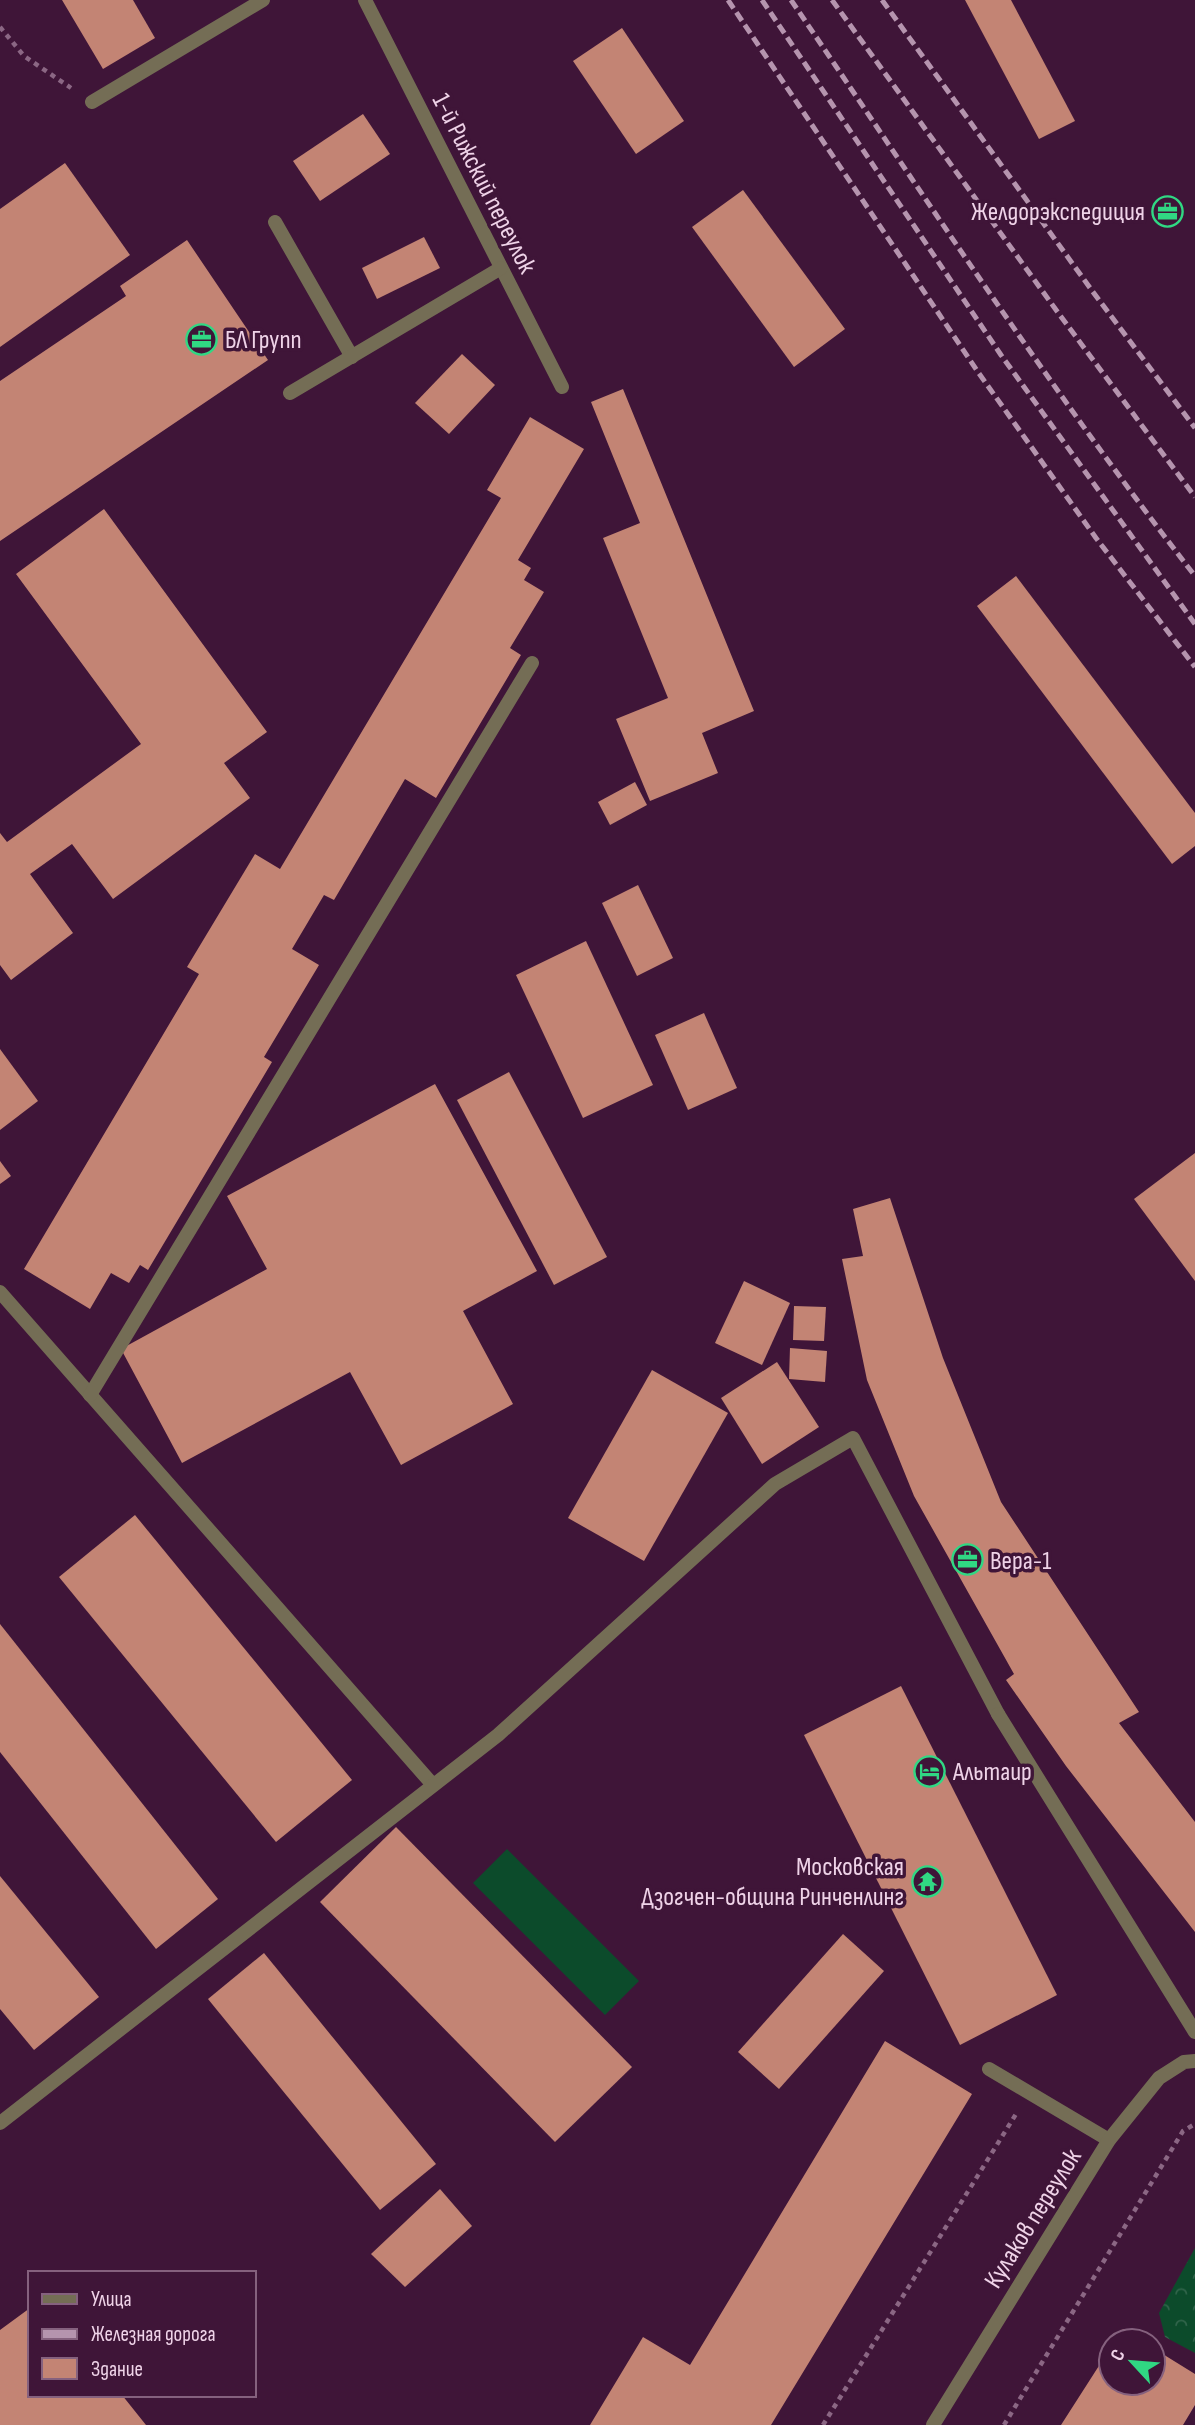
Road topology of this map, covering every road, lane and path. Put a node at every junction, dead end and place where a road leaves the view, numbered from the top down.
1 (263, 0) edge
2 (365, 0) edge
3 (0, 27) edge
4 (92, 102) joint
5 (275, 222) dead end
6 (501, 268) junction
7 (352, 357) junction
8 (562, 387) dead end
9 (290, 393) dead end
10 (532, 663) dead end
11 (0, 1292) edge
12 (90, 1395) junction
13 (433, 1785) junction
14 (1195, 2032) edge
15 (1195, 2062) edge
16 (989, 2069) dead end
17 (1028, 2094) junction
18 (0, 2123) edge
19 (1195, 2124) edge
20 (1109, 2140) junction
21 (823, 2425) edge
22 (933, 2425) edge
23 (1004, 2425) edge

1 - 4 street
2 - 6 street, 1-й Рижский переулок
3 - 4 path
5 - 7 street
6 - 7 street
6 - 8 street, 1-й Рижский переулок
7 - 9 street
10 - 12 street
11 - 12 street
12 - 13 street
13 - 14 street
13 - 18 street
15 - 20 street, Кулаков переулок
16 - 17 street
17 - 20 street
17 - 21 path
19 - 23 path
20 - 22 street, Кулаков переулок

